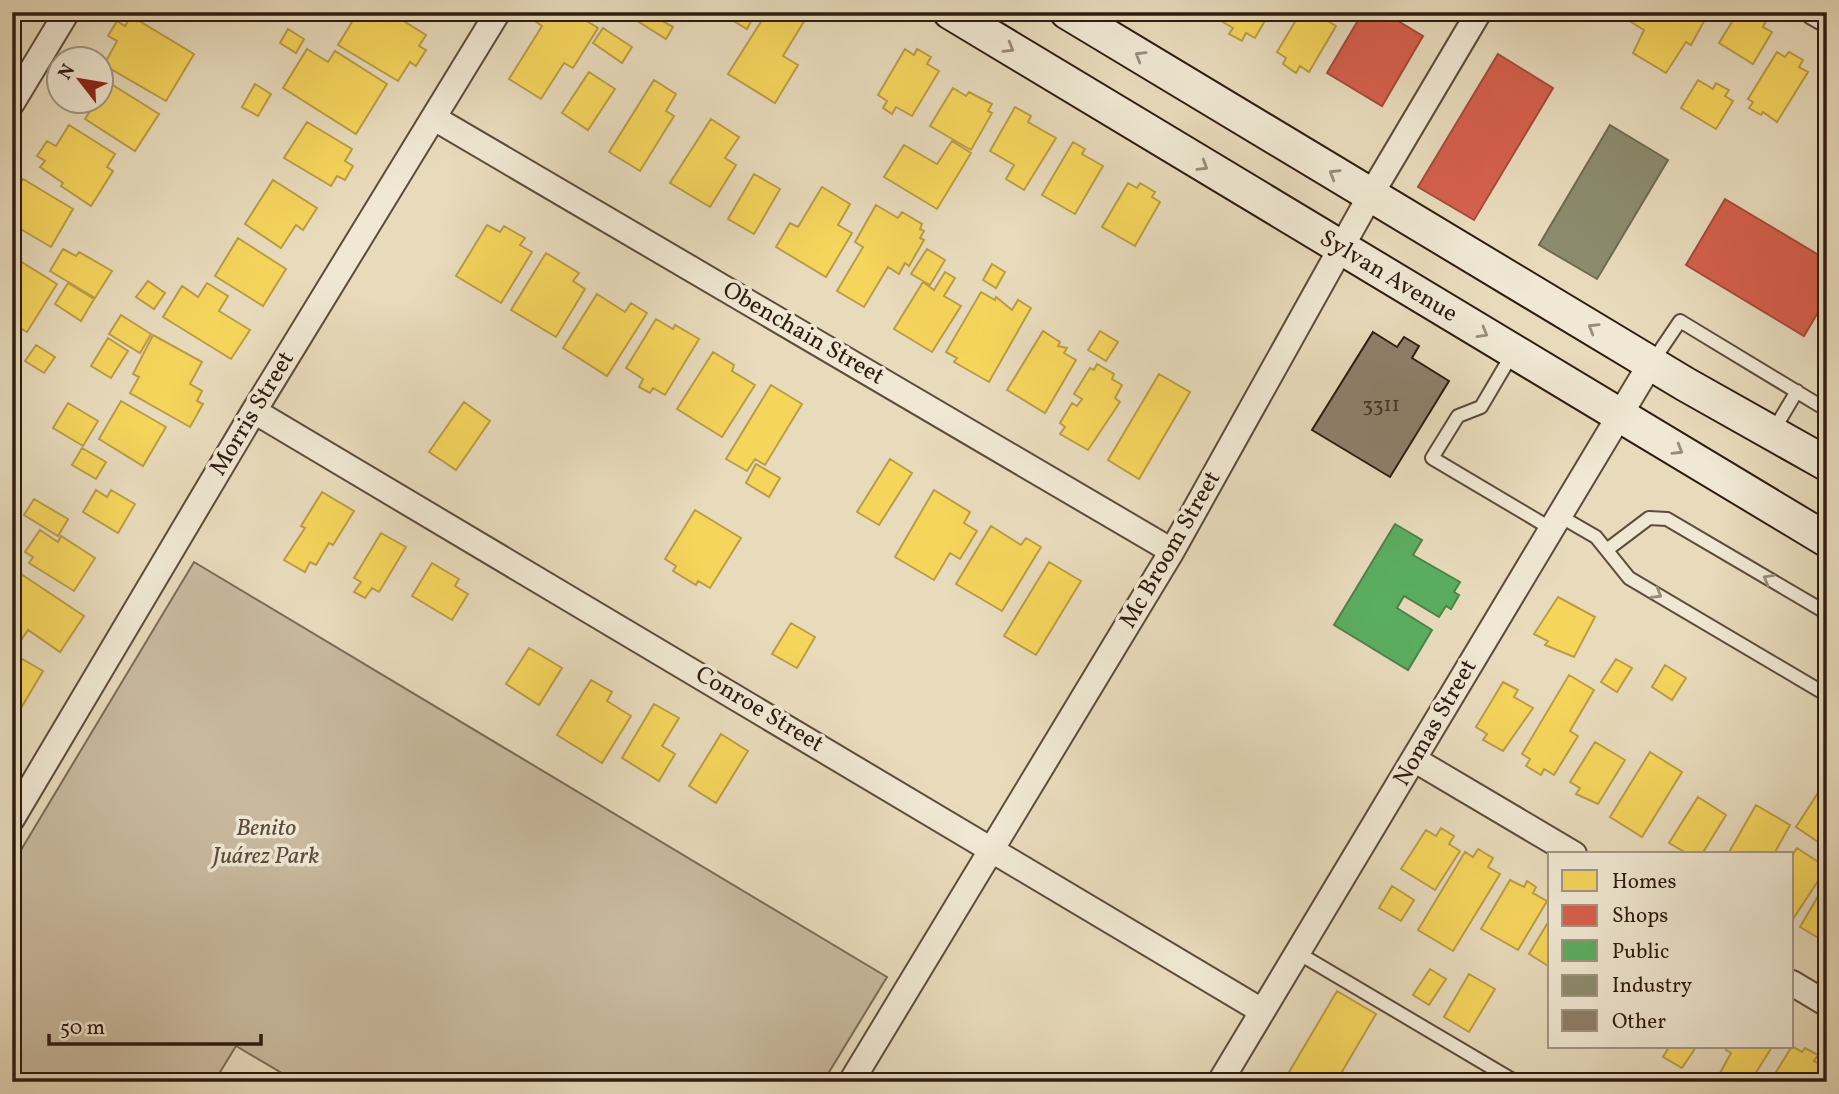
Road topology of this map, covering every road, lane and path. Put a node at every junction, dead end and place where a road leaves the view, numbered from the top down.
1 (67, 12) edge
2 (498, 12) edge
3 (950, 12) edge
4 (1067, 12) edge
5 (1479, 12) edge
6 (1813, 12) edge
7 (1827, 20) edge
8 (12, 103) edge
9 (434, 118) junction
10 (1370, 196) junction
11 (1342, 250) junction
12 (1514, 351) junction
13 (1651, 363) junction
14 (1797, 391) junction
15 (1827, 410) edge
16 (254, 411) junction
17 (1620, 414) junction
18 (1771, 433) junction
19 (1827, 464) edge
20 (1554, 521) junction
21 (1827, 540) edge
22 (1608, 549) junction
23 (1172, 551) junction
24 (1827, 613) edge
25 (1827, 695) edge
26 (1415, 760) junction
27 (12, 818) edge
28 (992, 848) junction
29 (1571, 852) edge
30 (1298, 953) junction
31 (1794, 984) edge
32 (1827, 1004) edge
33 (1262, 1011) junction
34 (851, 1082) edge
35 (1220, 1082) edge
36 (1516, 1082) edge

1 - 8 street
2 - 9 street, Morris Street
3 -> 11 main road, Sylvan Avenue
10 -> 4 main road
5 - 10 street, Mc Broom Street
6 - 7 street
9 - 16 street, Morris Street
9 - 23 street, Obenchain Street
10 - 11 street, Mc Broom Street
13 -> 10 main road
11 -> 12 main road, Sylvan Avenue
11 - 23 street, Mc Broom Street
12 - 17 main road, Sylvan Avenue
12 - 20 lane
13 - 14 lane
13 - 17 street, Nomas Street
13 - 18 main road
14 - 15 lane
14 - 18 lane
16 - 27 street, Morris Street
16 - 28 street, Conroe Street
17 - 20 street, Nomas Street
17 -> 21 main road, Sylvan Avenue
18 - 19 main road
20 - 22 lane
20 - 26 street, Nomas Street
24 -> 22 lane
22 -> 25 lane
23 - 28 street, Mc Broom Street
26 - 29 street
26 - 30 street, Nomas Street
28 - 33 street, Conroe Street
28 - 34 street, Mc Broom Street
30 - 33 street, Nomas Street
30 - 36 lane
31 - 32 street
33 - 35 street, Nomas Street

